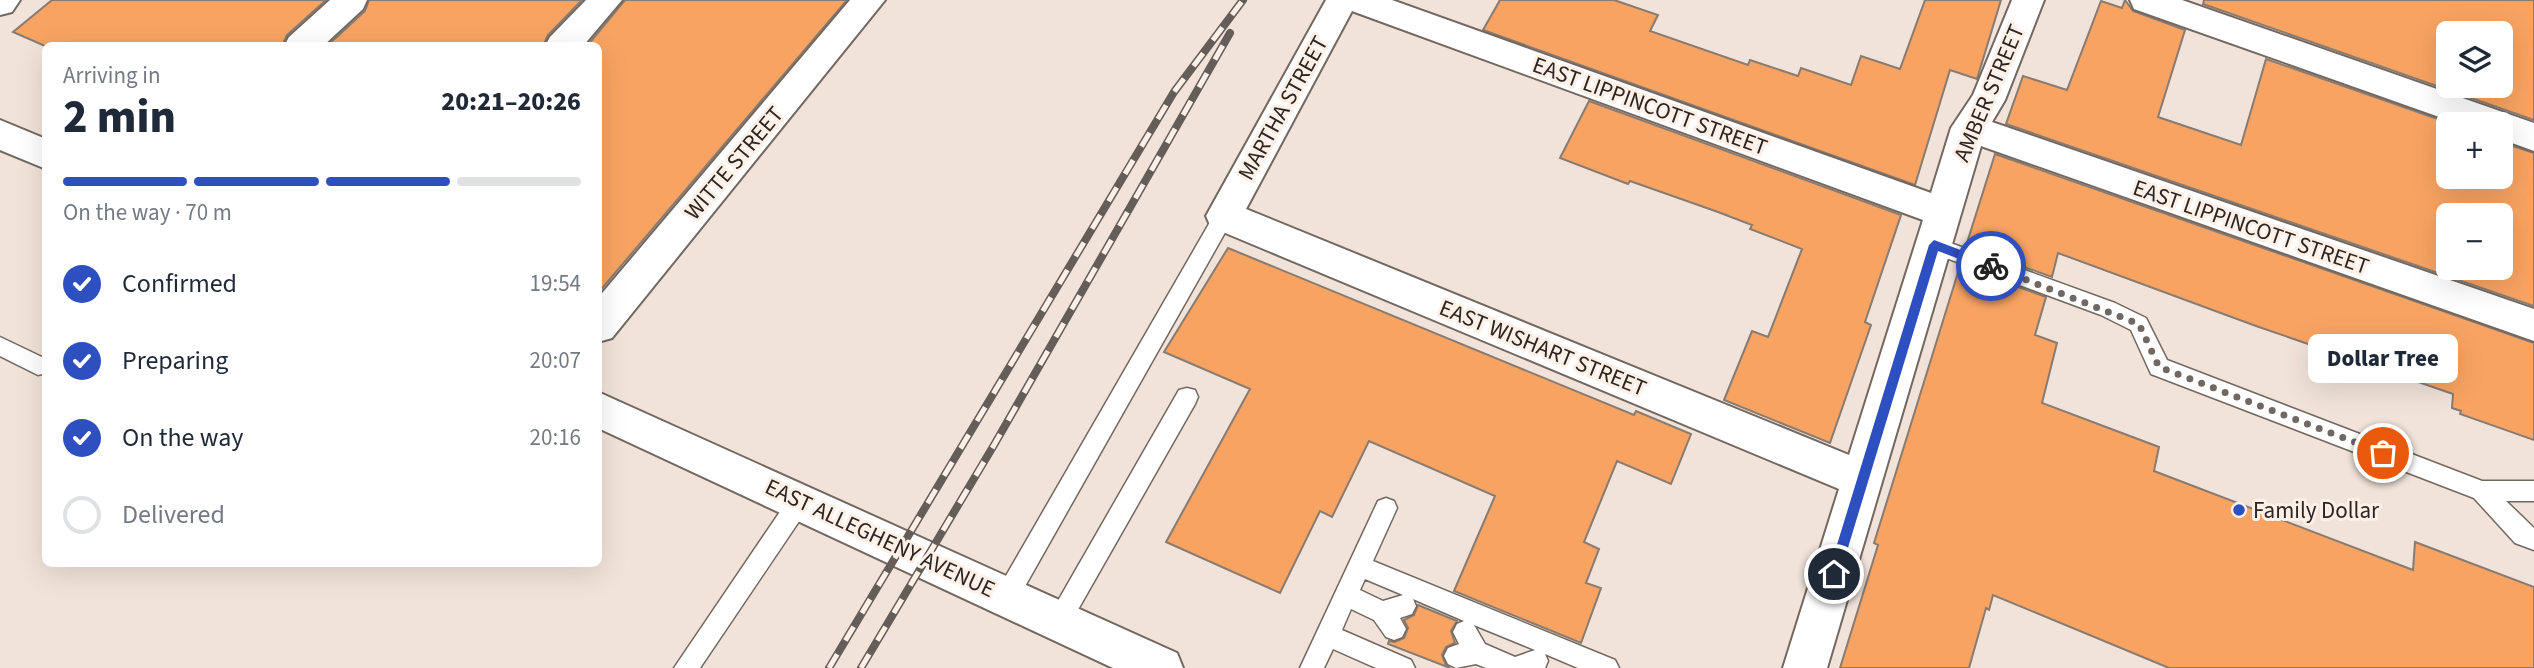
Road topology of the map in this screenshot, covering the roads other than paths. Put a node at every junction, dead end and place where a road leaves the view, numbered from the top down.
1 (351, 0) edge
2 (606, 0) edge
3 (869, 0) edge
4 (1342, 0) edge
5 (1356, 0) edge
6 (2028, 0) edge
7 (2146, 0) edge
8 (305, 42) edge
9 (566, 42) edge
10 (2463, 112) edge
11 (1969, 128) junction
12 (2513, 130) edge
13 (0, 134) edge
14 (2534, 137) edge
15 (42, 153) edge
16 (1224, 216) junction
17 (1939, 229) junction
18 (602, 321) edge
19 (2534, 325) edge
20 (0, 346) edge
21 (37, 366) dead end
22 (1187, 397) dead end
23 (602, 411) edge
24 (1863, 480) junction
25 (2482, 491) junction
26 (2534, 491) edge
27 (800, 501) junction
28 (1386, 508) dead end
29 (2534, 539) edge
30 (1359, 566) junction
31 (1346, 595) junction
32 (1007, 596) junction
33 (1393, 616) dead end
34 (1059, 621) junction
35 (1508, 629) junction
36 (1327, 635) junction
37 (1494, 658) edge
38 (687, 668) edge
39 (1161, 668) edge
40 (1312, 668) edge
41 (1403, 668) edge
42 (1607, 668) edge
43 (1805, 668) edge

1 - 8 street
2 - 9 street
3 - 18 street, WITTE STREET
4 - 16 street, MARTHA STREET
5 - 17 street, EAST LIPPINCOTT STREET
6 - 11 street, AMBER STREET
7 - 10 street
11 - 17 street, AMBER STREET
11 - 19 street, EAST LIPPINCOTT STREET
12 - 14 street
13 - 15 street
16 - 24 street, EAST WISHART STREET
16 - 32 lane
17 - 24 street, AMBER STREET
17 - 25 lane
20 - 21 lane
22 - 34 lane
23 - 27 street, EAST ALLEGHENY AVENUE
24 - 43 street, AMBER STREET
25 - 26 lane
25 - 29 lane
27 - 32 street, EAST ALLEGHENY AVENUE
27 - 38 lane
28 - 30 lane
30 - 31 lane
30 - 35 lane
31 - 33 lane
31 - 36 lane
32 - 34 street, EAST ALLEGHENY AVENUE
34 - 39 street, EAST ALLEGHENY AVENUE
35 - 37 lane
35 - 42 lane
36 - 40 lane
36 - 41 lane

